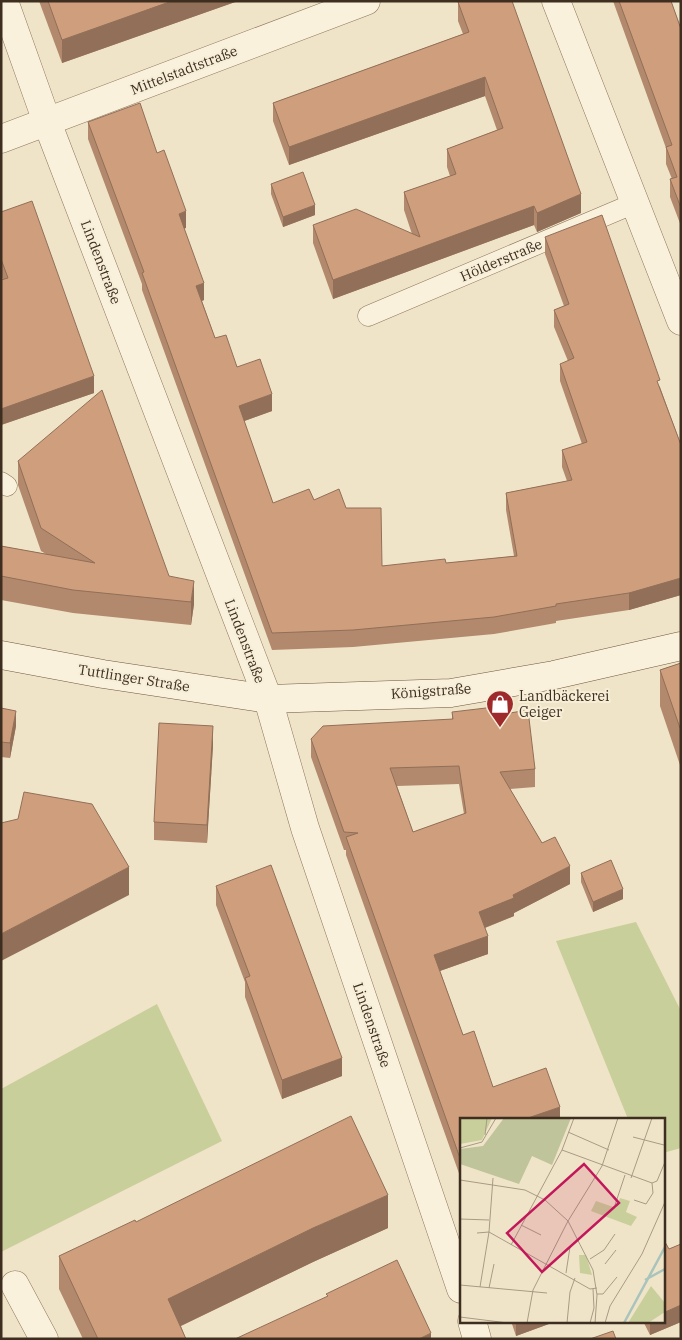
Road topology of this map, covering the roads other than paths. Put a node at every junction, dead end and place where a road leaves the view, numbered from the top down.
1 (4, 1) edge
2 (366, 1) edge
3 (556, 1) edge
4 (47, 122) junction
5 (1, 139) edge
6 (634, 203) junction
7 (368, 316) dead end
8 (681, 321) edge
9 (681, 646) edge
10 (1, 655) edge
11 (268, 699) junction
12 (15, 1285) dead end
13 (460, 1286) edge
14 (472, 1322) edge
15 (44, 1339) edge
16 (478, 1339) edge

1 - 4 street, Lindenstraße
2 - 4 street, Mittelstadtstraße
3 - 6 street
4 - 5 street, Mittelstadtstraße
4 - 11 street, Lindenstraße
6 - 7 lane, Hölderstraße
6 - 8 street
9 - 11 street, Königstraße
10 - 11 street, Tuttlinger Straße
11 - 13 street, Lindenstraße
12 - 15 street
14 - 16 street

